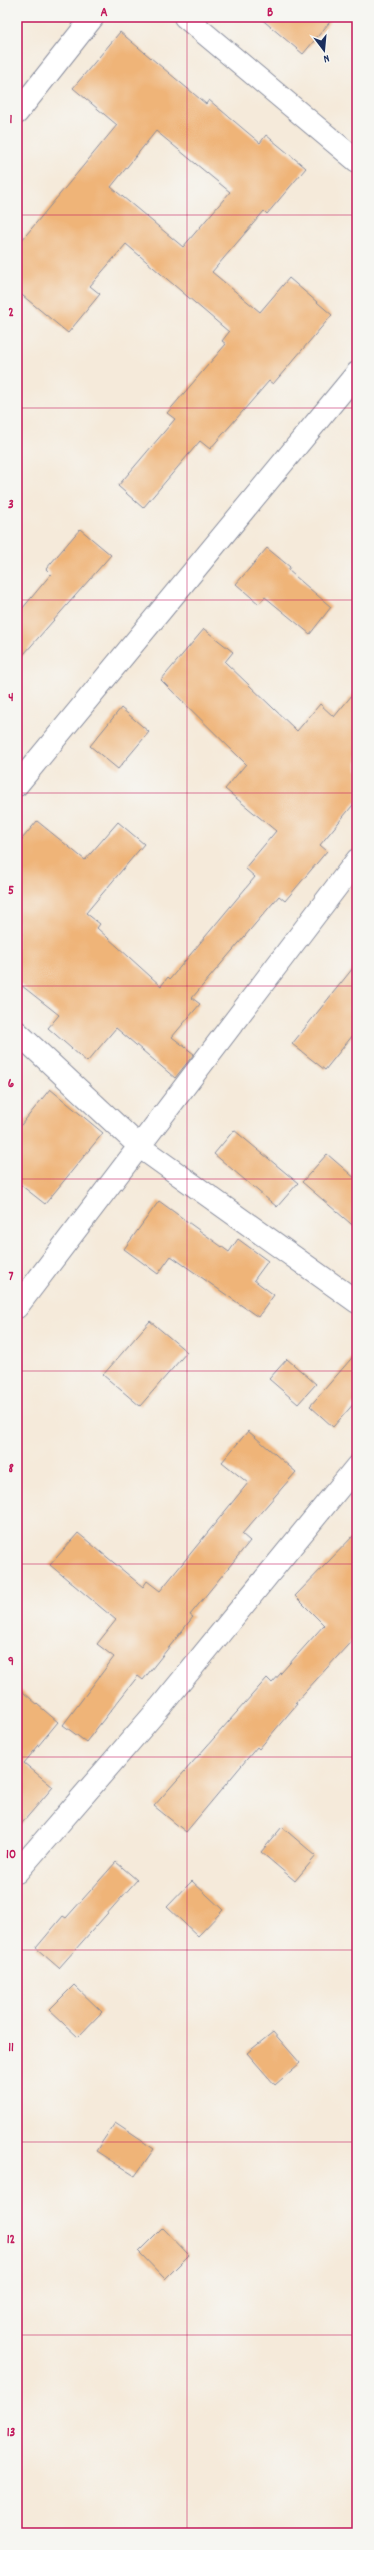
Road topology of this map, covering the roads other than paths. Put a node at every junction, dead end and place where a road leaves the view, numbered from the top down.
1 (93, 17) edge
2 (185, 17) edge
3 (17, 114) edge
4 (357, 161) edge
5 (357, 373) edge
6 (17, 784) edge
7 (357, 860) edge
8 (17, 1032) edge
9 (140, 1147) junction
10 (357, 1302) edge
11 (17, 1307) edge
12 (357, 1466) edge
13 (17, 1872) edge

1 - 3 street
2 - 4 street
5 - 6 street
7 - 9 street
8 - 9 street
9 - 10 street
9 - 11 street
12 - 13 street

